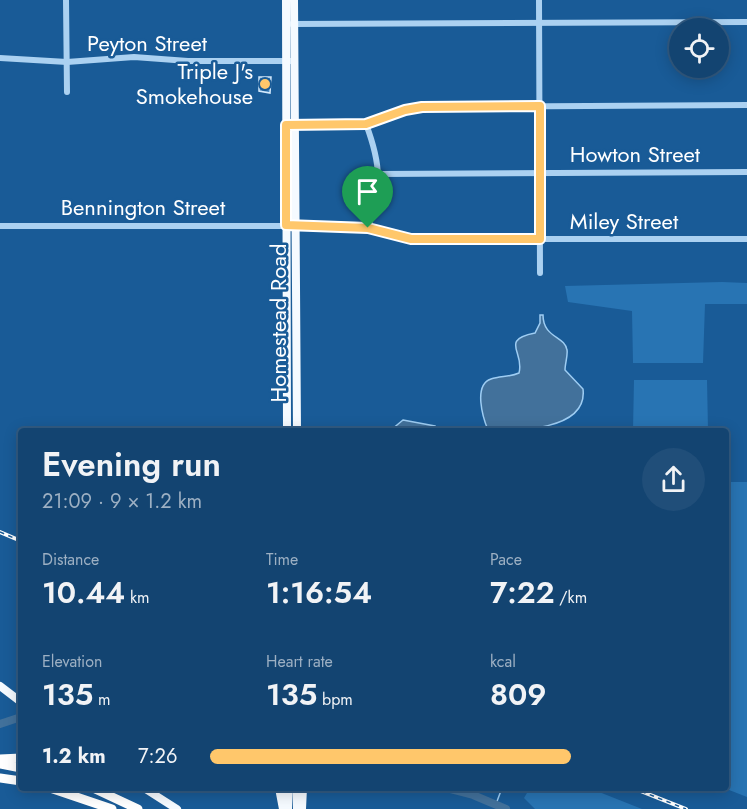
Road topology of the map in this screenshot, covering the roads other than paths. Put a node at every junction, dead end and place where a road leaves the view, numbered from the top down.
1 (66, 0) edge
2 (286, 0) edge
3 (294, 0) edge
4 (539, 0) edge
5 (747, 22) edge
6 (539, 23) junction
7 (290, 24) junction
8 (0, 58) edge
9 (290, 61) junction
10 (67, 62) junction
11 (67, 92) dead end
12 (747, 105) edge
13 (540, 106) junction
14 (366, 124) junction
15 (290, 125) junction
16 (540, 172) junction
17 (747, 172) edge
18 (380, 174) junction
19 (290, 225) junction
20 (0, 226) edge
21 (368, 228) junction
22 (540, 239) junction
23 (747, 239) edge
24 (540, 273) dead end
25 (287, 428) edge
26 (297, 428) edge
27 (0, 686) edge
28 (18, 700) edge
29 (18, 758) edge
30 (0, 759) edge
31 (0, 764) edge
32 (18, 767) edge
33 (0, 778) edge
34 (18, 781) edge
35 (59, 791) edge
36 (99, 791) edge
37 (149, 791) edge
38 (280, 791) edge
39 (288, 791) edge
40 (296, 791) edge
41 (303, 791) edge
42 (112, 809) edge
43 (138, 809) edge
44 (177, 809) edge
45 (283, 809) edge
46 (288, 809) edge
47 (297, 809) edge
48 (302, 809) edge

1 - 10 street
2 - 7 main road, Homestead Road
3 - 7 main road, Homestead Road
4 - 6 street
5 - 6 street
6 - 7 street
6 - 13 street
7 - 9 main road, Homestead Road
8 - 10 street, Peyton Street
9 - 10 street, Peyton Street
9 - 15 main road, Homestead Road
10 - 11 street
12 - 13 street
13 - 14 street
13 - 16 street
14 - 15 street
14 - 18 street
15 - 19 main road, Homestead Road
16 - 17 street, Howton Street
16 - 18 street, Howton Street
16 - 22 street
18 - 21 street
19 - 20 street, Bennington Street
19 - 21 street, Miley Street
19 - 25 main road, Homestead Road
19 - 26 main road, Homestead Road
21 - 22 street, Miley Street
22 - 23 street, Miley Street
22 - 24 street
27 - 28 main road
29 - 30 highway
31 - 32 highway
33 - 34 highway
35 - 42 highway
36 - 43 highway
37 - 44 main road
38 - 45 main road
39 - 46 main road
40 - 47 main road
41 - 48 main road

